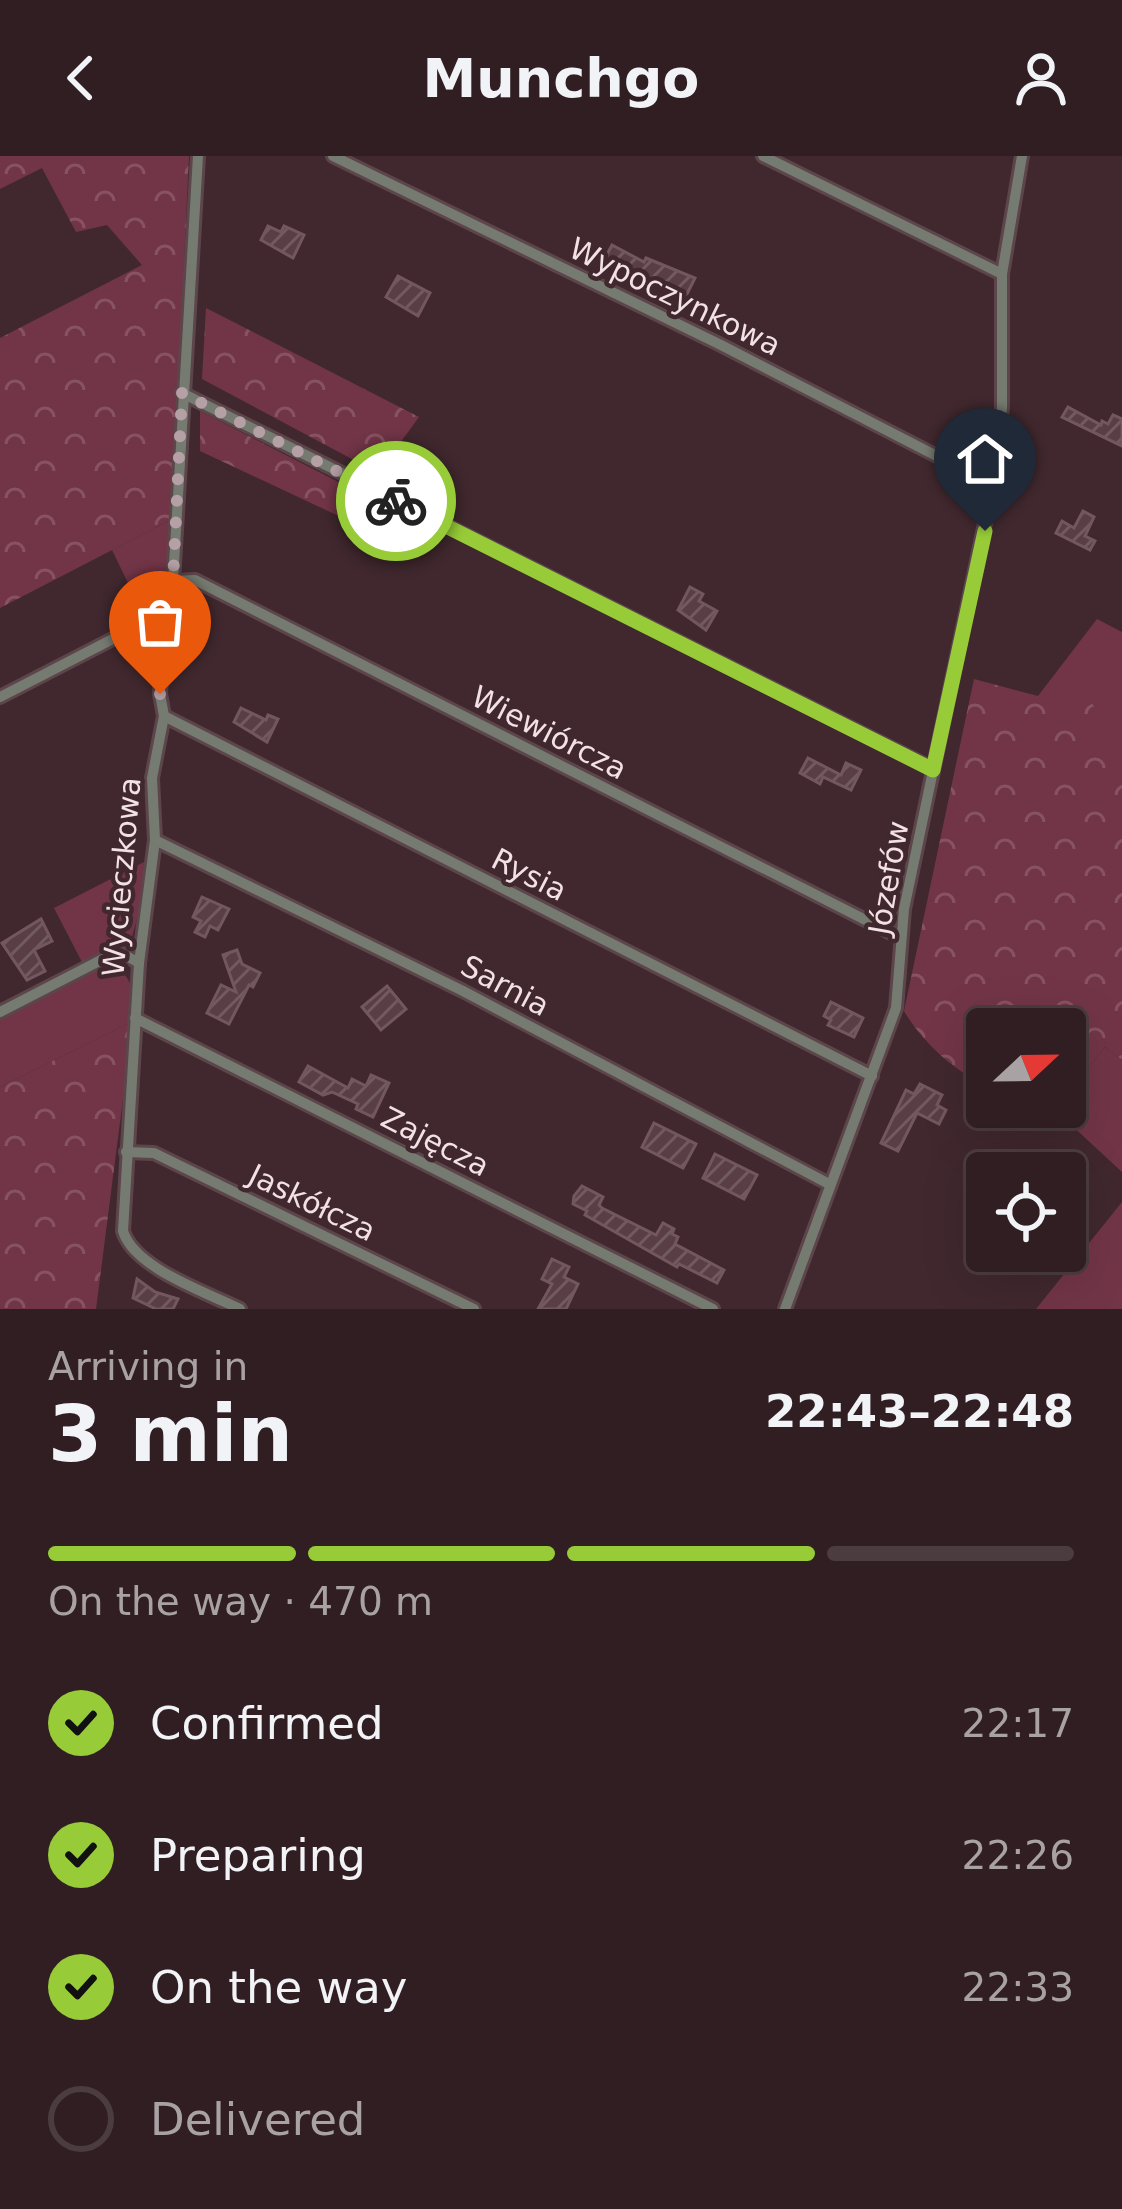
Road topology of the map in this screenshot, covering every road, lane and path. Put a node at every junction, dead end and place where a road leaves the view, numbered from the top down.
1 (198, 156) edge
2 (333, 156) edge
3 (764, 156) edge
4 (1022, 156) edge
5 (1002, 274) junction
6 (182, 393) junction
7 (993, 485) junction
8 (173, 581) junction
9 (165, 612) junction
10 (0, 697) edge
11 (164, 716) junction
12 (933, 770) junction
13 (154, 840) junction
14 (901, 938) junction
15 (139, 963) junction
16 (0, 1012) edge
17 (135, 1018) junction
18 (872, 1076) junction
19 (126, 1151) junction
20 (829, 1184) junction
21 (240, 1309) edge
22 (474, 1309) edge
23 (713, 1309) edge
24 (785, 1309) edge

1 - 6 street, Wycieczkowa
2 - 7 street, Wypoczynkowa
3 - 5 street
4 - 5 street, Józefów
5 - 7 street, Józefów
6 - 8 street, Wycieczkowa
6 - 12 street
7 - 12 street, Józefów
8 - 9 street, Wycieczkowa
8 - 14 street, Wiewiórcza
9 - 10 street
9 - 11 street, Wycieczkowa
11 - 13 street, Wycieczkowa
11 - 18 street, Rysia
12 - 14 street, Józefów
13 - 15 street, Wycieczkowa
13 - 20 street, Sarnia
14 - 18 street, Józefów
15 - 16 street
15 - 17 street, Wycieczkowa
17 - 19 street, Wycieczkowa
17 - 23 street, Zajęcza
18 - 20 street, Józefów
19 - 21 street, Wycieczkowa
19 - 22 street, Jaskółcza
20 - 24 street, Józefów

